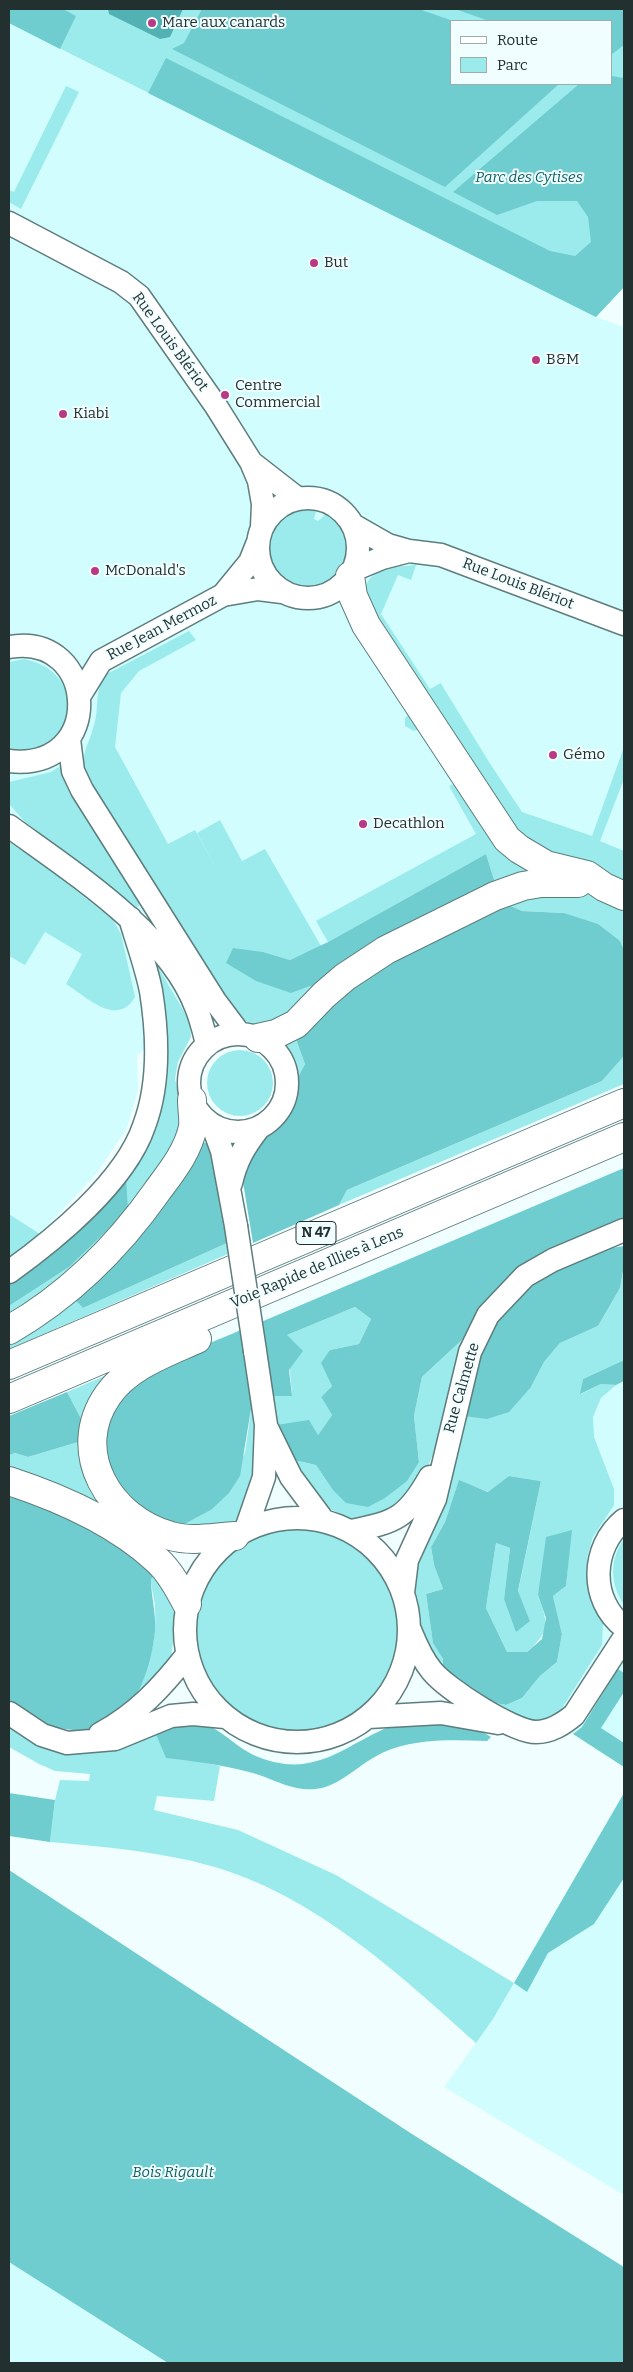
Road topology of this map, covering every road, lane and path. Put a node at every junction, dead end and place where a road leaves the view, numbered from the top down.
1 (9, 223) edge
2 (251, 462) junction
3 (297, 498) junction
4 (353, 525) junction
5 (260, 534) junction
6 (409, 551) junction
7 (352, 573) junction
8 (282, 592) junction
9 (223, 595) junction
10 (624, 624) edge
11 (9, 646) edge
12 (56, 656) junction
13 (101, 660) junction
14 (80, 694) junction
15 (69, 739) junction
16 (9, 761) edge
17 (9, 814) edge
18 (9, 826) edge
19 (32, 843) junction
20 (614, 892) edge
21 (130, 918) junction
22 (248, 1036) junction
23 (207, 1044) junction
24 (192, 1100) junction
25 (624, 1103) edge
26 (213, 1126) junction
27 (258, 1128) junction
28 (624, 1137) edge
29 (230, 1187) junction
30 (624, 1230) edge
31 (314, 1269) junction
32 (9, 1272) edge
33 (9, 1330) edge
34 (9, 1365) edge
35 (9, 1399) edge
36 (266, 1424) junction
37 (446, 1448) junction
38 (9, 1481) edge
39 (323, 1520) junction
40 (624, 1520) edge
41 (351, 1531) junction
42 (241, 1532) junction
43 (403, 1593) junction
44 (187, 1604) junction
45 (624, 1627) edge
46 (410, 1630) junction
47 (624, 1638) edge
48 (187, 1655) junction
49 (9, 1713) edge
50 (225, 1717) junction
51 (368, 1718) junction
52 (508, 1724) junction
53 (87, 1742) junction

1 - 2 street, Rue Louis Blériot
2 - 3 street, Rue Louis Blériot
2 - 5 street, Rue Louis Blériot
3 - 4 street
3 - 5 street
4 - 6 street, Rue Louis Blériot
4 - 7 street
5 - 8 street
5 - 9 street, Rue Jean Mermoz
6 - 7 street, Rue Louis Blériot
6 - 10 street, Rue Louis Blériot
7 - 8 street
7 - 20 highway
8 - 9 street, Rue Jean Mermoz
9 - 13 street, Rue Jean Mermoz
11 - 12 street
12 - 13 street, Rue Jean Mermoz
12 - 14 street
13 - 14 street, Rue Jean Mermoz
14 - 15 street
15 - 16 street
15 - 22 street
17 - 19 street
18 - 19 street
19 - 21 street
20 - 22 highway
21 - 23 street
21 - 32 street
22 - 23 street
22 - 27 street
23 - 24 street
24 - 26 street
24 - 33 highway
25 - 34 highway, N 47
26 - 27 street
26 - 29 street
27 - 29 street
28 - 31 highway, Voie Rapide de Illies à Lens / N 47
29 - 36 street, bridge
30 - 37 street, Rue Calmette
31 - 35 highway, Voie Rapide de Illies à Lens / N 47
31 - 42 highway
36 - 39 street
36 - 42 street
37 - 41 street, Rue Calmette
37 - 43 street, Rue Calmette
38 - 44 highway
39 - 41 street
39 - 42 street
40 - 45 street
41 - 43 street
42 - 44 street
43 - 46 street
44 - 48 street
46 - 51 street
46 - 52 street
47 - 52 street
48 - 50 street
48 - 53 street
49 - 53 street
50 - 51 street
50 - 53 street
51 - 52 street

